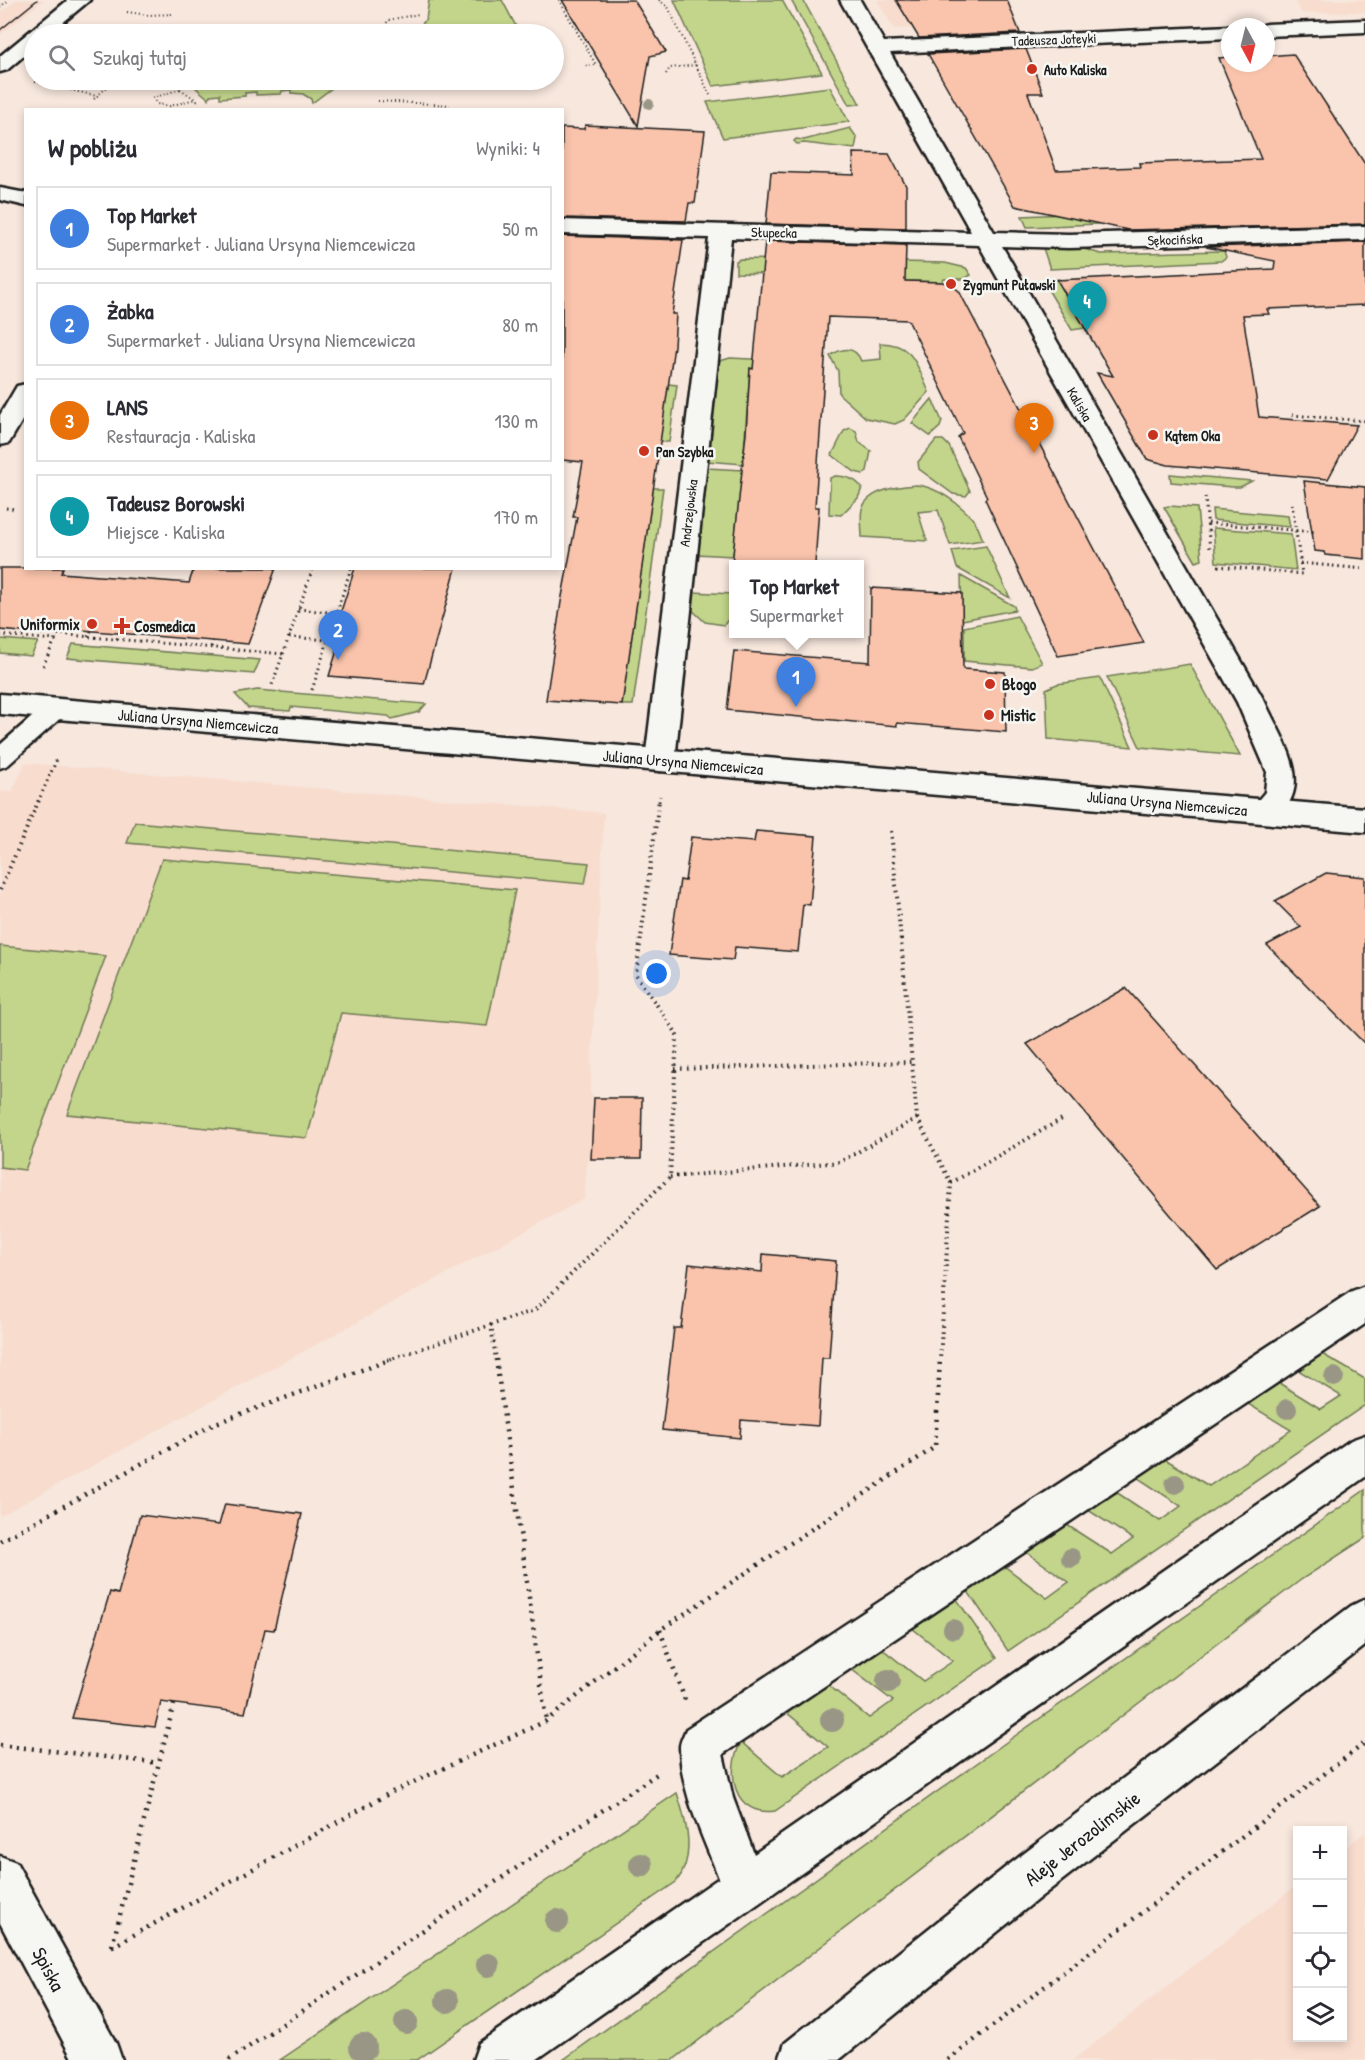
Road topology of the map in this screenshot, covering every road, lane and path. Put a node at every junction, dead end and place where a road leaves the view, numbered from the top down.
1 (9, 0) edge
2 (80, 0) edge
3 (559, 0) edge
4 (659, 0) edge
5 (850, 0) edge
6 (0, 7) edge
7 (127, 12) dead end
8 (174, 14) dead end
9 (419, 14) dead end
10 (51, 24) edge
11 (387, 24) edge
12 (1365, 26) edge
13 (1275, 30) edge
14 (1221, 32) edge
15 (24, 46) edge
16 (877, 48) junction
17 (696, 65) junction
18 (0, 66) edge
19 (584, 66) dead end
20 (666, 74) dead end
21 (65, 90) edge
22 (104, 90) edge
23 (177, 90) edge
24 (181, 90) edge
25 (710, 95) dead end
26 (378, 101) dead end
27 (450, 105) dead end
28 (0, 194) edge
29 (24, 200) edge
30 (564, 227) edge
31 (722, 231) junction
32 (1365, 233) edge
33 (985, 237) junction
34 (24, 395) edge
35 (1292, 415) dead end
36 (1365, 421) edge
37 (0, 437) edge
38 (1204, 497) dead end
39 (1292, 504) dead end
40 (6, 508) dead end
41 (15, 509) dead end
42 (1208, 523) junction
43 (1296, 530) junction
44 (1315, 532) dead end
45 (1210, 555) dead end
46 (1300, 563) junction
47 (1216, 566) dead end
48 (1365, 569) edge
49 (312, 570) edge
50 (350, 570) edge
51 (298, 609) junction
52 (337, 613) junction
53 (63, 624) dead end
54 (91, 631) dead end
55 (119, 633) dead end
56 (58, 634) junction
57 (0, 635) edge
58 (88, 637) junction
59 (289, 637) junction
60 (117, 639) junction
61 (55, 640) junction
62 (328, 640) junction
63 (213, 641) dead end
64 (211, 647) junction
65 (283, 654) junction
66 (43, 666) dead end
67 (272, 685) dead end
68 (312, 690) dead end
69 (0, 704) edge
70 (56, 709) junction
71 (0, 759) edge
72 (58, 759) dead end
73 (660, 773) junction
74 (1264, 811) junction
75 (1365, 820) edge
76 (891, 830) dead end
77 (0, 890) edge
78 (911, 1062) junction
79 (675, 1069) junction
80 (917, 1118) junction
81 (1062, 1119) dead end
82 (670, 1177) junction
83 (951, 1183) junction
84 (1365, 1303) edge
85 (491, 1324) junction
86 (1365, 1454) edge
87 (0, 1541) edge
88 (1365, 1620) edge
89 (660, 1630) junction
90 (174, 1704) dead end
91 (546, 1721) junction
92 (1365, 1743) edge
93 (701, 1744) junction
94 (0, 1745) edge
95 (159, 1763) junction
96 (0, 1878) edge
97 (744, 1885) junction
98 (99, 2060) edge
99 (229, 2060) edge
100 (495, 2060) edge
101 (802, 2060) edge
102 (948, 2060) edge

1 - 6 path
2 - 10 street
3 - 19 path
4 - 17 path
5 - 16 street, Kaliska
7 - 8 path
9 - 11 path
12 - 13 street
14 - 16 street, Tadeusza Joteyki
15 - 18 street
16 - 33 street, Kaliska
17 - 20 path
17 - 25 path
21 - 22 path
23 - 24 path
26 - 27 path
28 - 29 street
30 - 31 street, Słupecka
31 - 33 street, Słupecka
31 - 73 street, Andrzejowska
32 - 33 street, Sękocińska
33 - 74 street, Kaliska
34 - 37 street
35 - 36 path
38 - 42 path
39 - 43 path
40 - 41 path
42 - 43 path
42 - 45 path
43 - 44 path
43 - 46 path
46 - 47 path
46 - 48 path
49 - 51 path
50 - 52 path
51 - 52 path
51 - 59 path
52 - 62 path
53 - 56 path
54 - 58 path
55 - 60 path
56 - 58 path
56 - 61 path
57 - 61 path
58 - 60 path
59 - 62 path
59 - 65 path
60 - 64 path
61 - 66 path
62 - 68 path
63 - 64 path
64 - 65 path
65 - 67 path
69 - 70 street, Juliana Ursyna Niemcewicza
70 - 71 lane
70 - 73 street, Juliana Ursyna Niemcewicza
72 - 77 path
73 - 74 street, Juliana Ursyna Niemcewicza
73 - 79 path
74 - 75 street, Juliana Ursyna Niemcewicza
76 - 78 path
78 - 79 path
78 - 80 path
79 - 82 path
80 - 82 path
80 - 83 path
81 - 83 path
82 - 85 path
83 - 89 path
84 - 93 street
85 - 87 path
85 - 91 path
86 - 97 street
88 - 101 street, Aleje Jerozolimskie
89 - 91 path
89 - 93 path
90 - 95 path
91 - 95 path
92 - 102 path
93 - 97 street
93 - 99 path
94 - 95 path
96 - 98 street, Spiska
97 - 100 street

